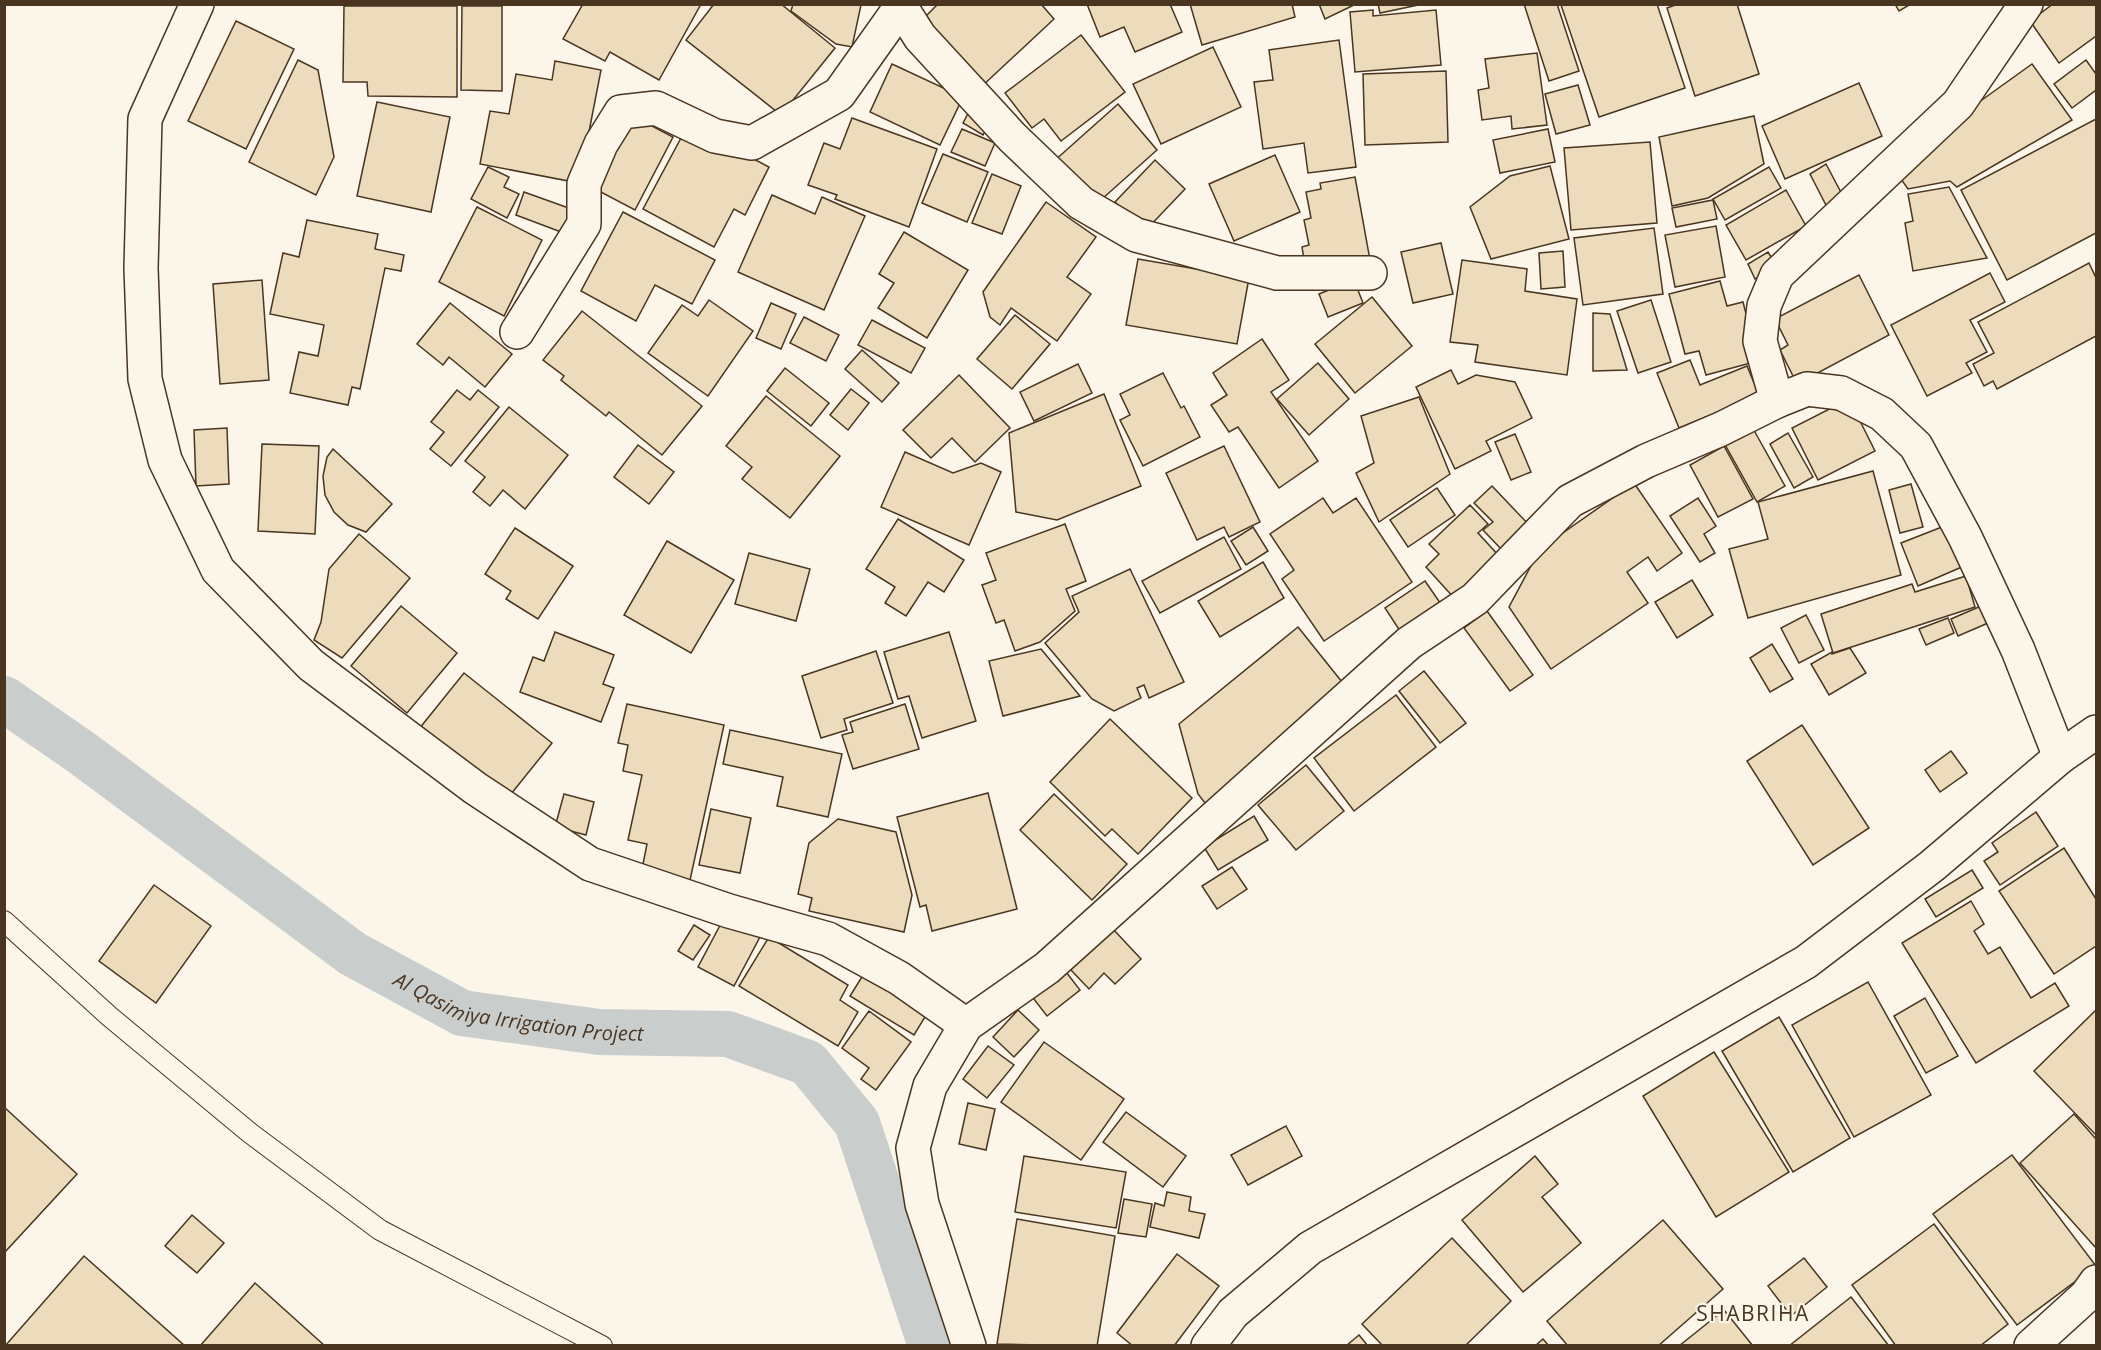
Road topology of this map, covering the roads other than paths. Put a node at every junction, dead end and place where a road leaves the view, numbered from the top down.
1 (197, 4) edge
2 (2026, 4) edge
3 (899, 6) edge
4 (1370, 273) dead end
5 (517, 332) dead end
6 (1777, 401) junction
7 (2097, 732) edge
8 (2060, 757) junction
9 (4, 921) edge
10 (966, 1025) junction
11 (2097, 1282) edge
12 (602, 1346) edge
13 (969, 1346) edge
14 (1208, 1346) edge
15 (2031, 1346) edge

1 - 10 street
2 - 6 street
3 - 4 street
3 - 5 street
6 - 8 street
6 - 10 street
7 - 8 street
8 - 14 street
9 - 12 lane
10 - 13 street
11 - 15 street

